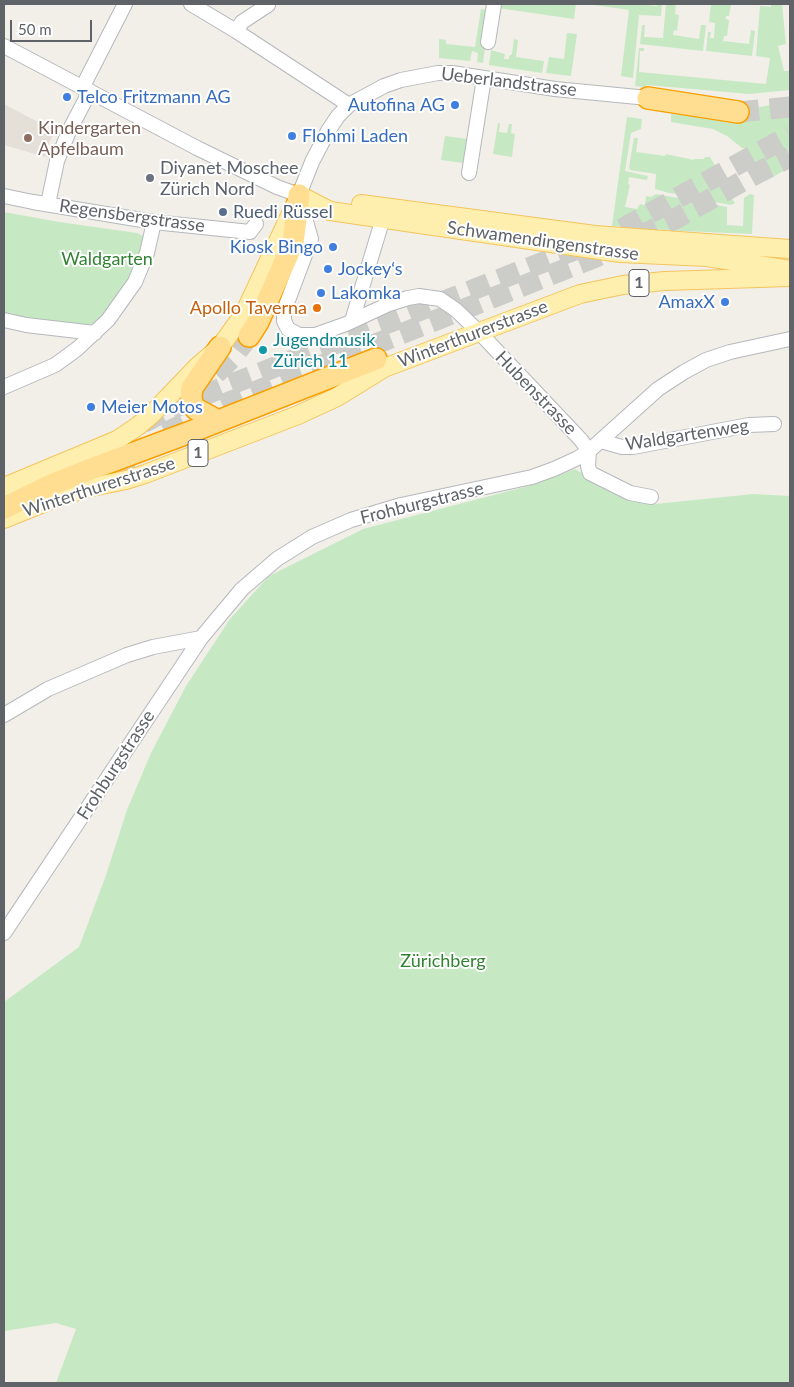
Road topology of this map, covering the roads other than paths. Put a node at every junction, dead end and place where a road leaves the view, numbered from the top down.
1 (125, 4) edge
2 (191, 4) edge
3 (494, 4) edge
4 (268, 5) edge
5 (236, 31) junction
6 (488, 42) dead end
7 (4, 46) edge
8 (484, 78) junction
9 (86, 89) junction
10 (648, 98) joint
11 (349, 105) junction
12 (738, 112) tunnel mouth
13 (469, 173) dead end
14 (299, 195) junction
15 (4, 196) edge
16 (48, 204) junction
17 (154, 222) junction
18 (256, 224) dead end
19 (380, 228) dead end
20 (790, 249) edge
21 (790, 270) edge
22 (790, 277) edge
23 (4, 320) edge
24 (352, 321) junction
25 (479, 332) junction
26 (95, 333) junction
27 (249, 336) tunnel mouth
28 (790, 339) edge
29 (220, 347) junction
30 (380, 363) junction
31 (4, 387) edge
32 (159, 408) joint
33 (218, 421) junction
34 (774, 424) dead end
35 (601, 441) junction
36 (589, 451) junction
37 (135, 464) tunnel mouth
38 (4, 487) edge
39 (651, 497) dead end
40 (4, 508) edge
41 (4, 519) edge
42 (201, 638) junction
43 (4, 715) edge
44 (4, 933) edge

1 - 9 street
2 - 5 street
3 - 6 street
4 - 5 street
5 - 11 street
7 - 9 street, Schwamendingenstrasse
8 - 10 street, Ueberlandstrasse
8 - 11 street, Ueberlandstrasse
8 - 13 street
9 - 14 street, Schwamendingenstrasse
9 - 16 street
10 - 12 highway
11 - 14 street, Ueberlandstrasse
14 - 20 main road, Schwamendingenstrasse
14 - 21 main road, Schwamendingenstrasse
14 - 24 street, Hubenstrasse
14 - 27 highway
14 - 29 main road, Ueberlandstrasse
15 - 16 street, Regensbergstrasse
16 - 17 street, Regensbergstrasse
17 - 18 street, Regensbergstrasse
17 - 26 street
19 - 24 street
22 - 25 main road, Winterthurerstrasse / 1
23 - 26 street
24 - 25 street, Hubenstrasse
25 - 30 main road, Winterthurerstrasse / 1
25 - 36 street, Hubenstrasse
26 - 31 street
28 - 35 street, Frohburgstrasse
29 - 32 main road, Ueberlandstrasse
29 - 33 highway
30 - 33 highway
30 - 37 highway
30 - 41 main road, Winterthurerstrasse / 1
32 - 38 main road, Winterthurerstrasse
33 - 40 highway
34 - 35 street, Waldgartenweg
35 - 36 street, Frohburgstrasse
36 - 39 street, Hubenstrasse
36 - 42 street, Frohburgstrasse
42 - 43 street
42 - 44 street, Frohburgstrasse

